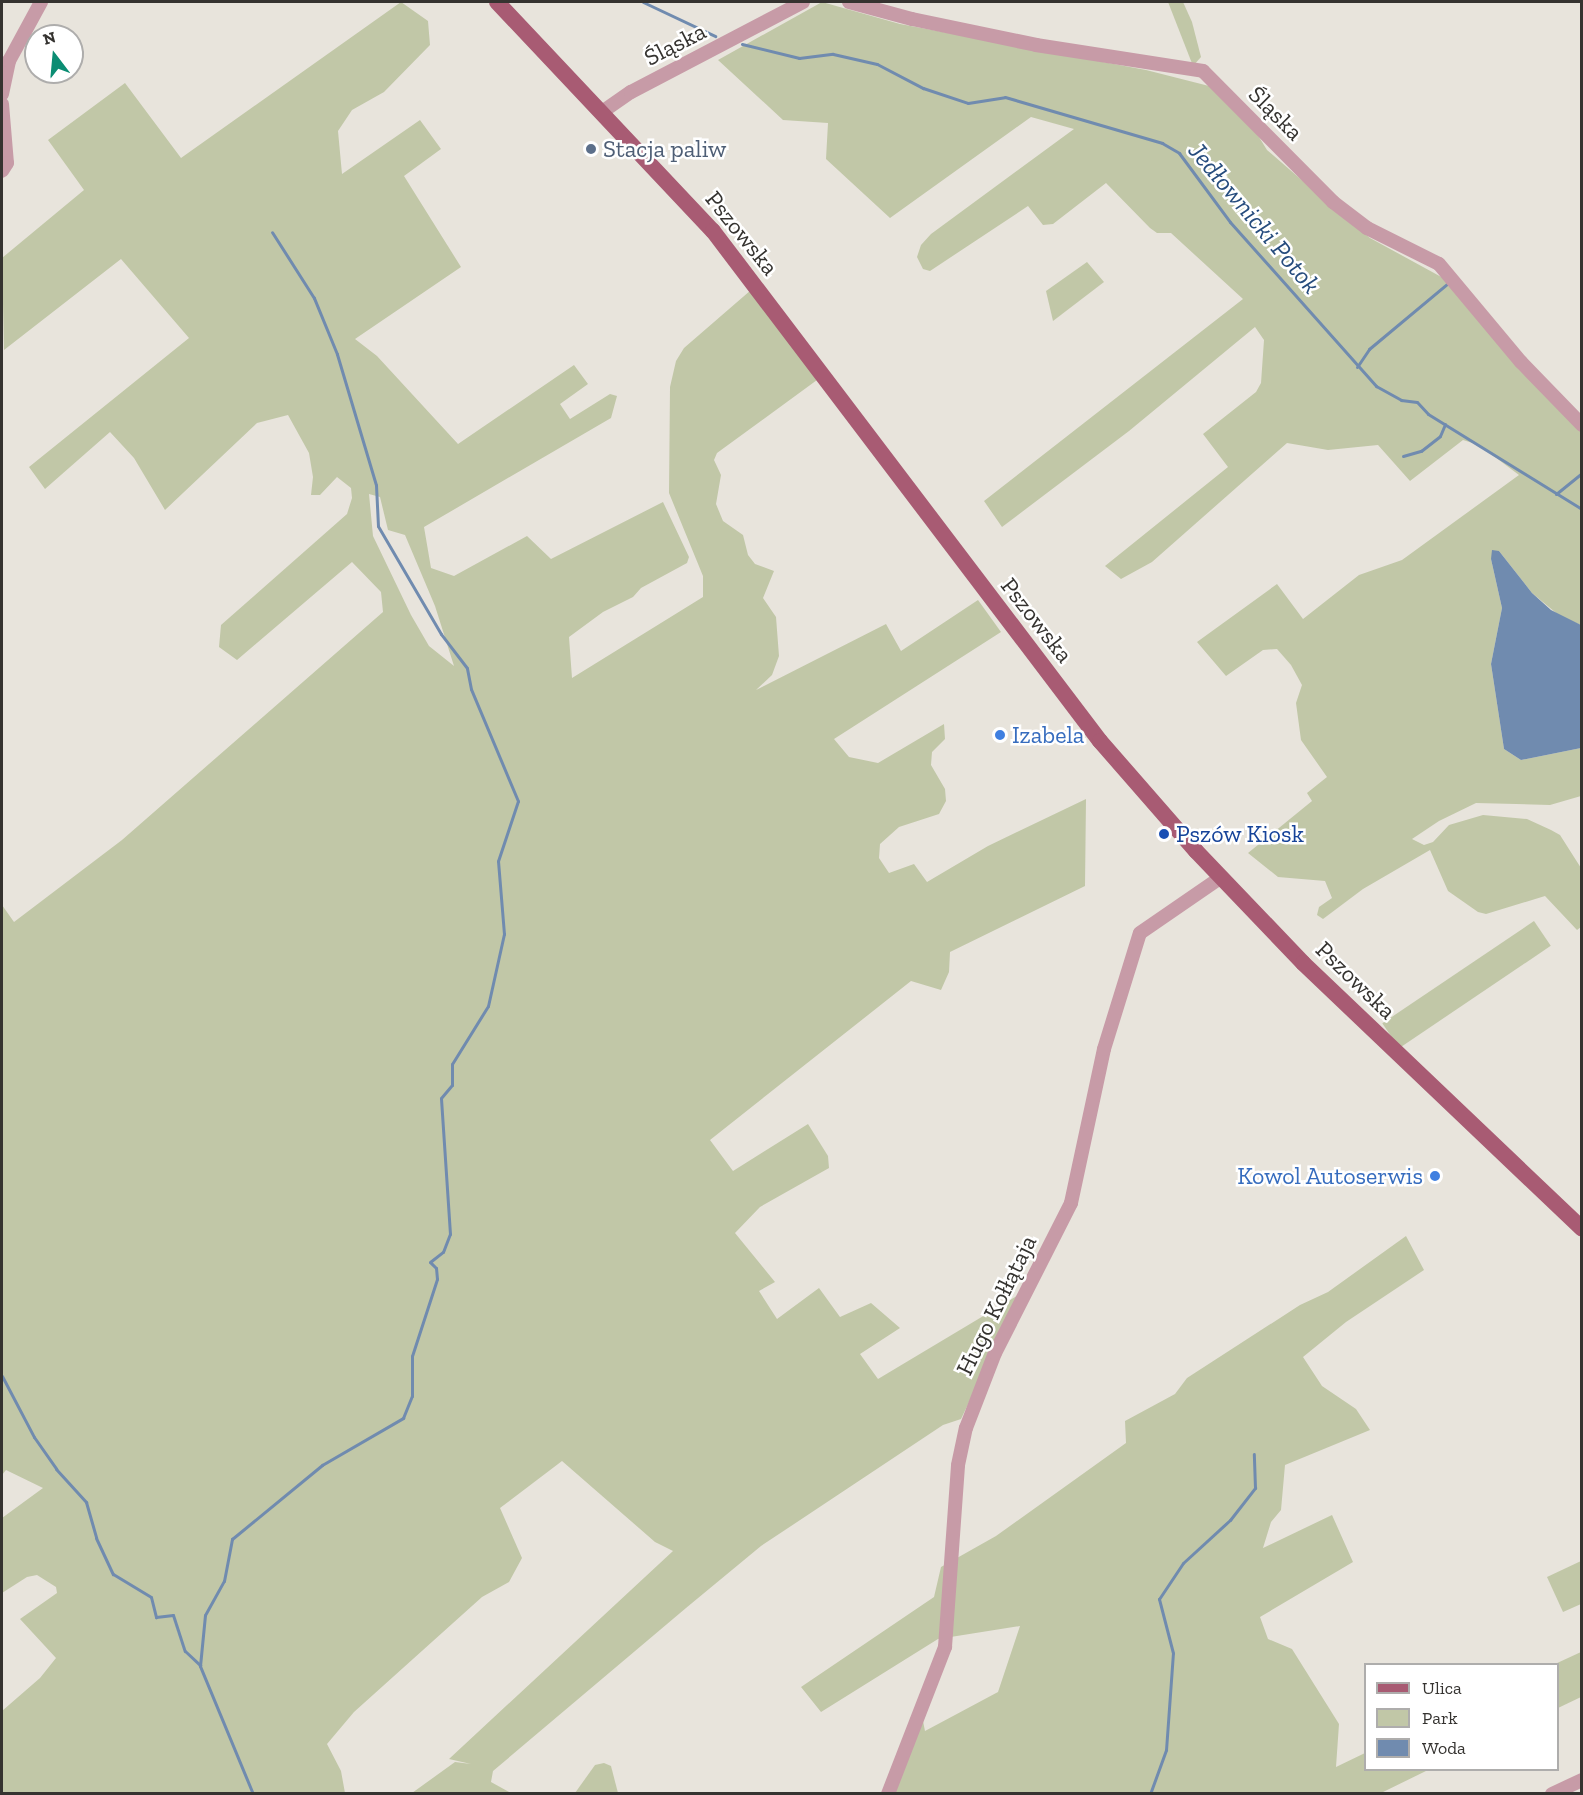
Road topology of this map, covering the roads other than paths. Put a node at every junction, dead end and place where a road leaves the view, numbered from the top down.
1 (41, 2) edge
2 (497, 2) edge
3 (803, 2) edge
4 (849, 2) edge
5 (2, 94) edge
6 (2, 104) edge
7 (602, 112) junction
8 (2, 171) edge
9 (1581, 425) edge
10 (1220, 878) junction
11 (1581, 1229) edge
12 (1581, 1780) edge
13 (888, 1794) edge
14 (1552, 1794) edge

1 - 5 street
2 - 7 main road, Pszowska
3 - 7 street, Śląska
4 - 9 street, Śląska
6 - 8 street
7 - 10 main road, Pszowska
10 - 11 main road, Pszowska
10 - 13 street, Hugo Kołłątaja
12 - 14 street

